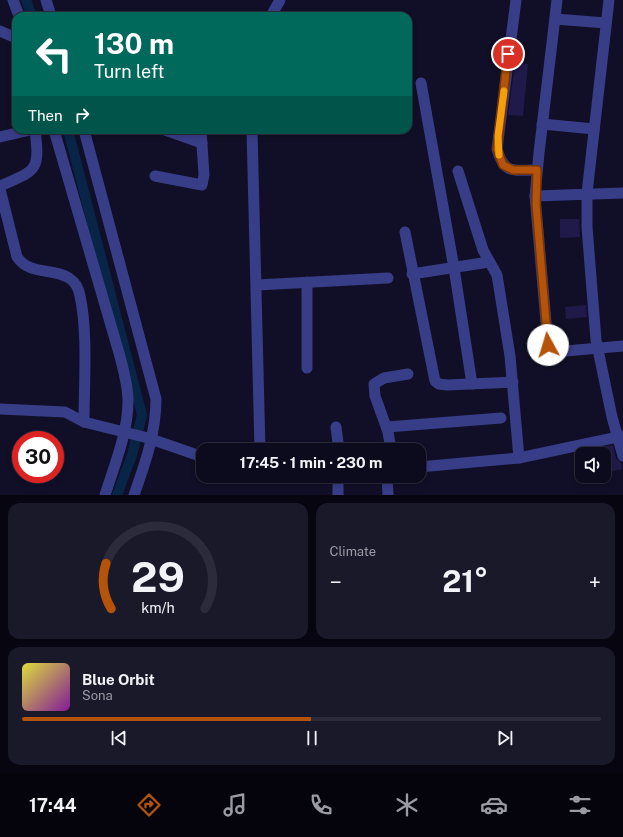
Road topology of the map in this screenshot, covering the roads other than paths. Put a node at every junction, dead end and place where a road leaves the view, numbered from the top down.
1 (13, 0) edge
2 (46, 0) edge
3 (280, 0) edge
4 (516, 0) edge
5 (557, 0) edge
6 (609, 0) edge
7 (18, 12) edge
8 (50, 12) edge
9 (273, 12) edge
10 (555, 19) junction
11 (606, 22) junction
12 (0, 31) edge
13 (12, 36) edge
14 (421, 83) dead end
15 (542, 124) junction
16 (594, 129) junction
17 (13, 134) edge
18 (35, 134) edge
19 (55, 134) edge
20 (85, 134) edge
21 (176, 134) edge
22 (201, 134) edge
23 (252, 134) edge
24 (0, 137) edge
25 (202, 143) junction
26 (537, 170) junction
27 (458, 171) dead end
28 (155, 176) dead end
29 (0, 187) edge
30 (623, 193) edge
31 (587, 194) junction
32 (535, 196) junction
33 (405, 232) dead end
34 (489, 262) junction
35 (454, 268) junction
36 (412, 274) junction
37 (388, 278) dead end
38 (307, 282) junction
39 (257, 285) junction
40 (623, 346) edge
41 (598, 348) junction
42 (307, 368) dead end
43 (408, 374) dead end
44 (513, 382) junction
45 (472, 384) junction
46 (0, 409) edge
47 (501, 418) dead end
48 (84, 422) junction
49 (336, 427) dead end
50 (387, 427) junction
51 (126, 433) junction
52 (620, 437) edge
53 (150, 439) junction
54 (260, 443) edge
55 (338, 443) edge
56 (389, 443) edge
57 (196, 455) edge
58 (623, 456) edge
59 (520, 458) junction
60 (426, 466) edge
61 (339, 483) edge
62 (387, 483) edge
63 (105, 495) edge
64 (134, 495) edge
65 (338, 495) edge
66 (388, 495) edge

1 - 7 street
2 - 8 street
3 - 9 street
4 - 26 street
5 - 10 street
6 - 11 street
10 - 11 street
10 - 15 street
11 - 16 street
12 - 13 street
14 - 35 street
15 - 16 street
15 - 26 street
16 - 31 street
17 - 24 street
18 - 29 street
19 - 51 street
20 - 53 street
21 - 25 street
22 - 25 street
23 - 39 street
25 - 28 street
26 - 32 street
27 - 34 street
29 - 48 street
30 - 31 street
31 - 32 street
31 - 41 street
32 - 41 street
33 - 36 street
34 - 35 street
34 - 44 street
35 - 36 street
35 - 45 street
36 - 45 street
37 - 38 street
38 - 39 street
38 - 42 street
39 - 54 street
40 - 41 street
41 - 52 street
43 - 50 street
44 - 45 street
44 - 59 street
46 - 48 street
47 - 50 street
48 - 51 street
49 - 55 street
50 - 56 street
51 - 53 street
51 - 63 street
52 - 58 street
52 - 59 street
53 - 57 street
53 - 64 street
59 - 60 street
61 - 65 street
62 - 66 street

